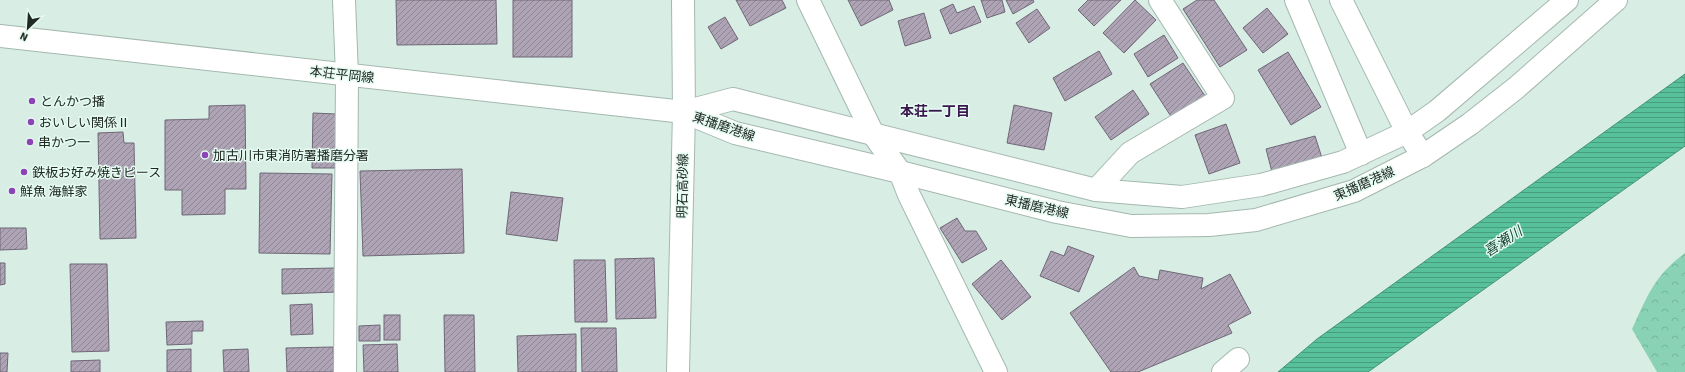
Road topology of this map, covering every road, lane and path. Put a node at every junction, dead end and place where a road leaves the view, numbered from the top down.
1 (344, 0) edge
2 (682, 0) edge
3 (808, 0) edge
4 (1160, 0) edge
5 (1296, 0) edge
6 (1341, 0) edge
7 (1567, 0) edge
8 (1616, 0) edge
9 (0, 36) edge
10 (347, 74) junction
11 (684, 112) junction
12 (1407, 132) junction
13 (873, 134) junction
14 (1361, 154) junction
15 (1424, 156) junction
16 (900, 172) junction
17 (1096, 190) junction
18 (345, 372) edge
19 (678, 372) edge
20 (996, 372) edge

1 - 10 main road
2 - 11 main road, 明石高砂線
3 - 13 main road
4 - 17 main road
5 - 14 main road
6 - 12 main road
7 - 12 main road, 東播磨港線
8 - 15 main road, 東播磨港線
9 - 10 main road, 本荘平岡線
10 - 11 main road, 本荘平岡線
10 - 18 main road
11 - 13 main road, 東播磨港線
11 - 16 main road, 東播磨港線
11 - 19 main road, 明石高砂線
12 - 14 main road, 東播磨港線
12 - 15 main road
13 - 16 main road
13 - 17 main road, 東播磨港線
14 - 17 main road, 東播磨港線
15 - 16 main road, 東播磨港線
16 - 20 main road

